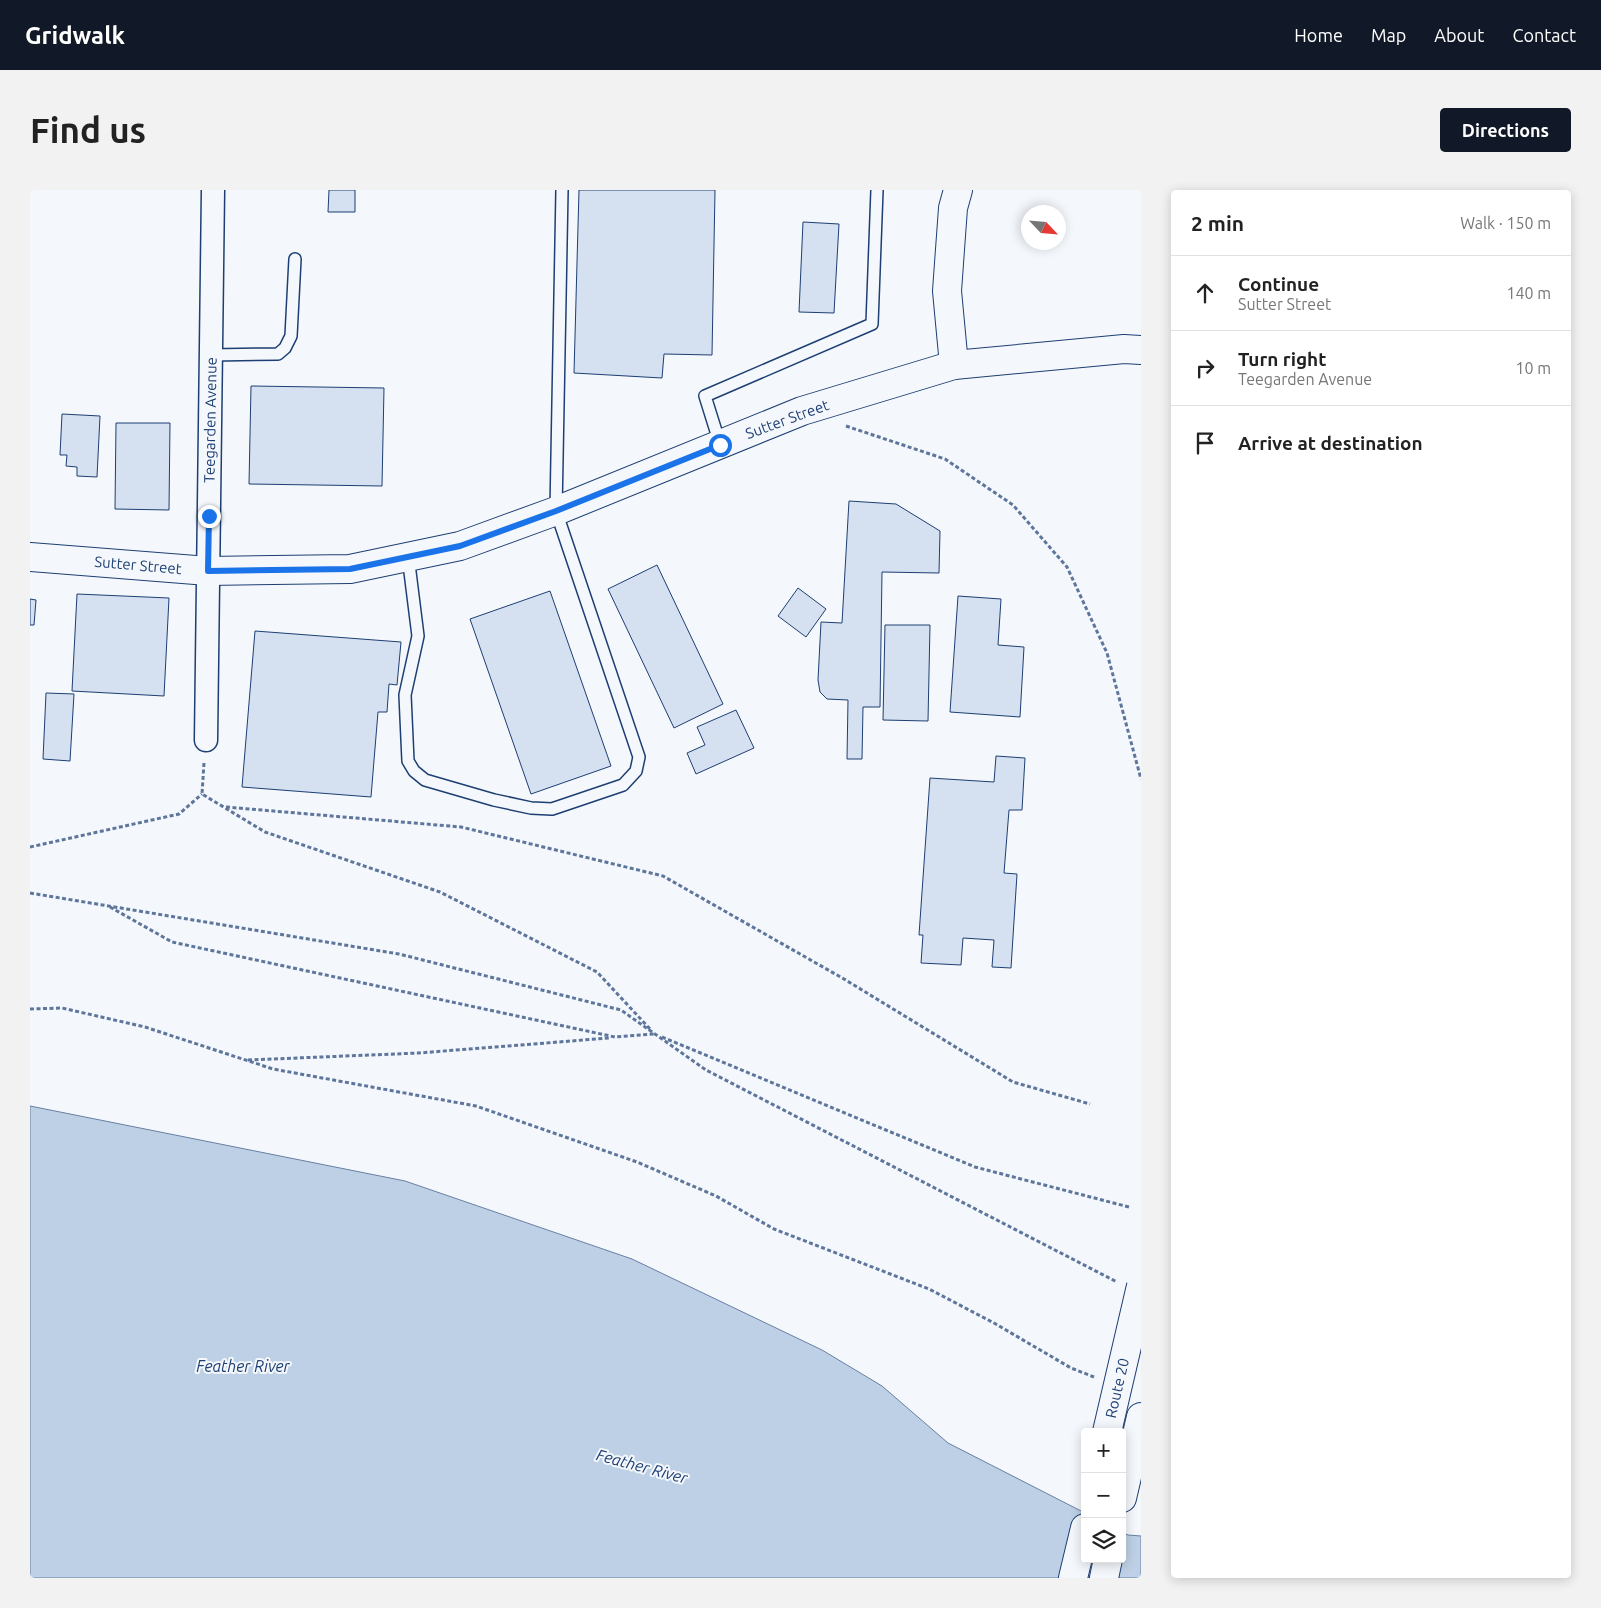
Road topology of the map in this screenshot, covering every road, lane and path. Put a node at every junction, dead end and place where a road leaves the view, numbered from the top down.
1 (213, 190) edge
2 (562, 190) edge
3 (877, 190) edge
4 (958, 190) edge
5 (295, 259) dead end
6 (1141, 350) edge
7 (211, 355) junction
8 (954, 365) junction
9 (843, 425) dead end
10 (720, 445) junction
11 (556, 511) junction
12 (408, 556) junction
13 (30, 557) edge
14 (208, 571) junction
15 (206, 740) joint
16 (1141, 779) edge
17 (202, 794) junction
18 (225, 807) junction
19 (30, 847) edge
20 (30, 893) edge
21 (107, 906) junction
22 (30, 1009) edge
23 (655, 1034) junction
24 (614, 1037) junction
25 (245, 1060) junction
26 (1090, 1104) dead end
27 (1129, 1207) dead end
28 (1132, 1285) edge
29 (1097, 1378) dead end
30 (1141, 1417) edge
31 (1108, 1428) edge
32 (1126, 1481) edge
33 (1081, 1545) edge
34 (1107, 1563) edge
35 (1073, 1578) edge
36 (1104, 1578) edge

1 - 7 street, Teegarden Avenue
2 - 11 lane
3 - 10 lane
4 - 8 main road
5 - 7 lane
6 - 8 main road, Sutter Street
7 - 14 street, Teegarden Avenue
8 - 10 main road, Sutter Street
9 - 16 path
10 - 11 main road, Sutter Street
11 - 12 main road, Sutter Street
11 - 12 lane
12 - 14 main road, Sutter Street
13 - 14 main road, Sutter Street
14 - 15 street, Teegarden Avenue
15 - 17 path
17 - 18 path
17 - 19 path
18 - 23 path
18 - 26 path
20 - 21 path
21 - 23 path
21 - 24 path
22 - 25 path
23 - 24 path
23 - 27 path
23 - 28 path
24 - 25 path
25 - 29 path
28 - 31 main road, Route 20, bridge
30 - 32 main road, Route 20
33 - 35 main road
34 - 36 main road

